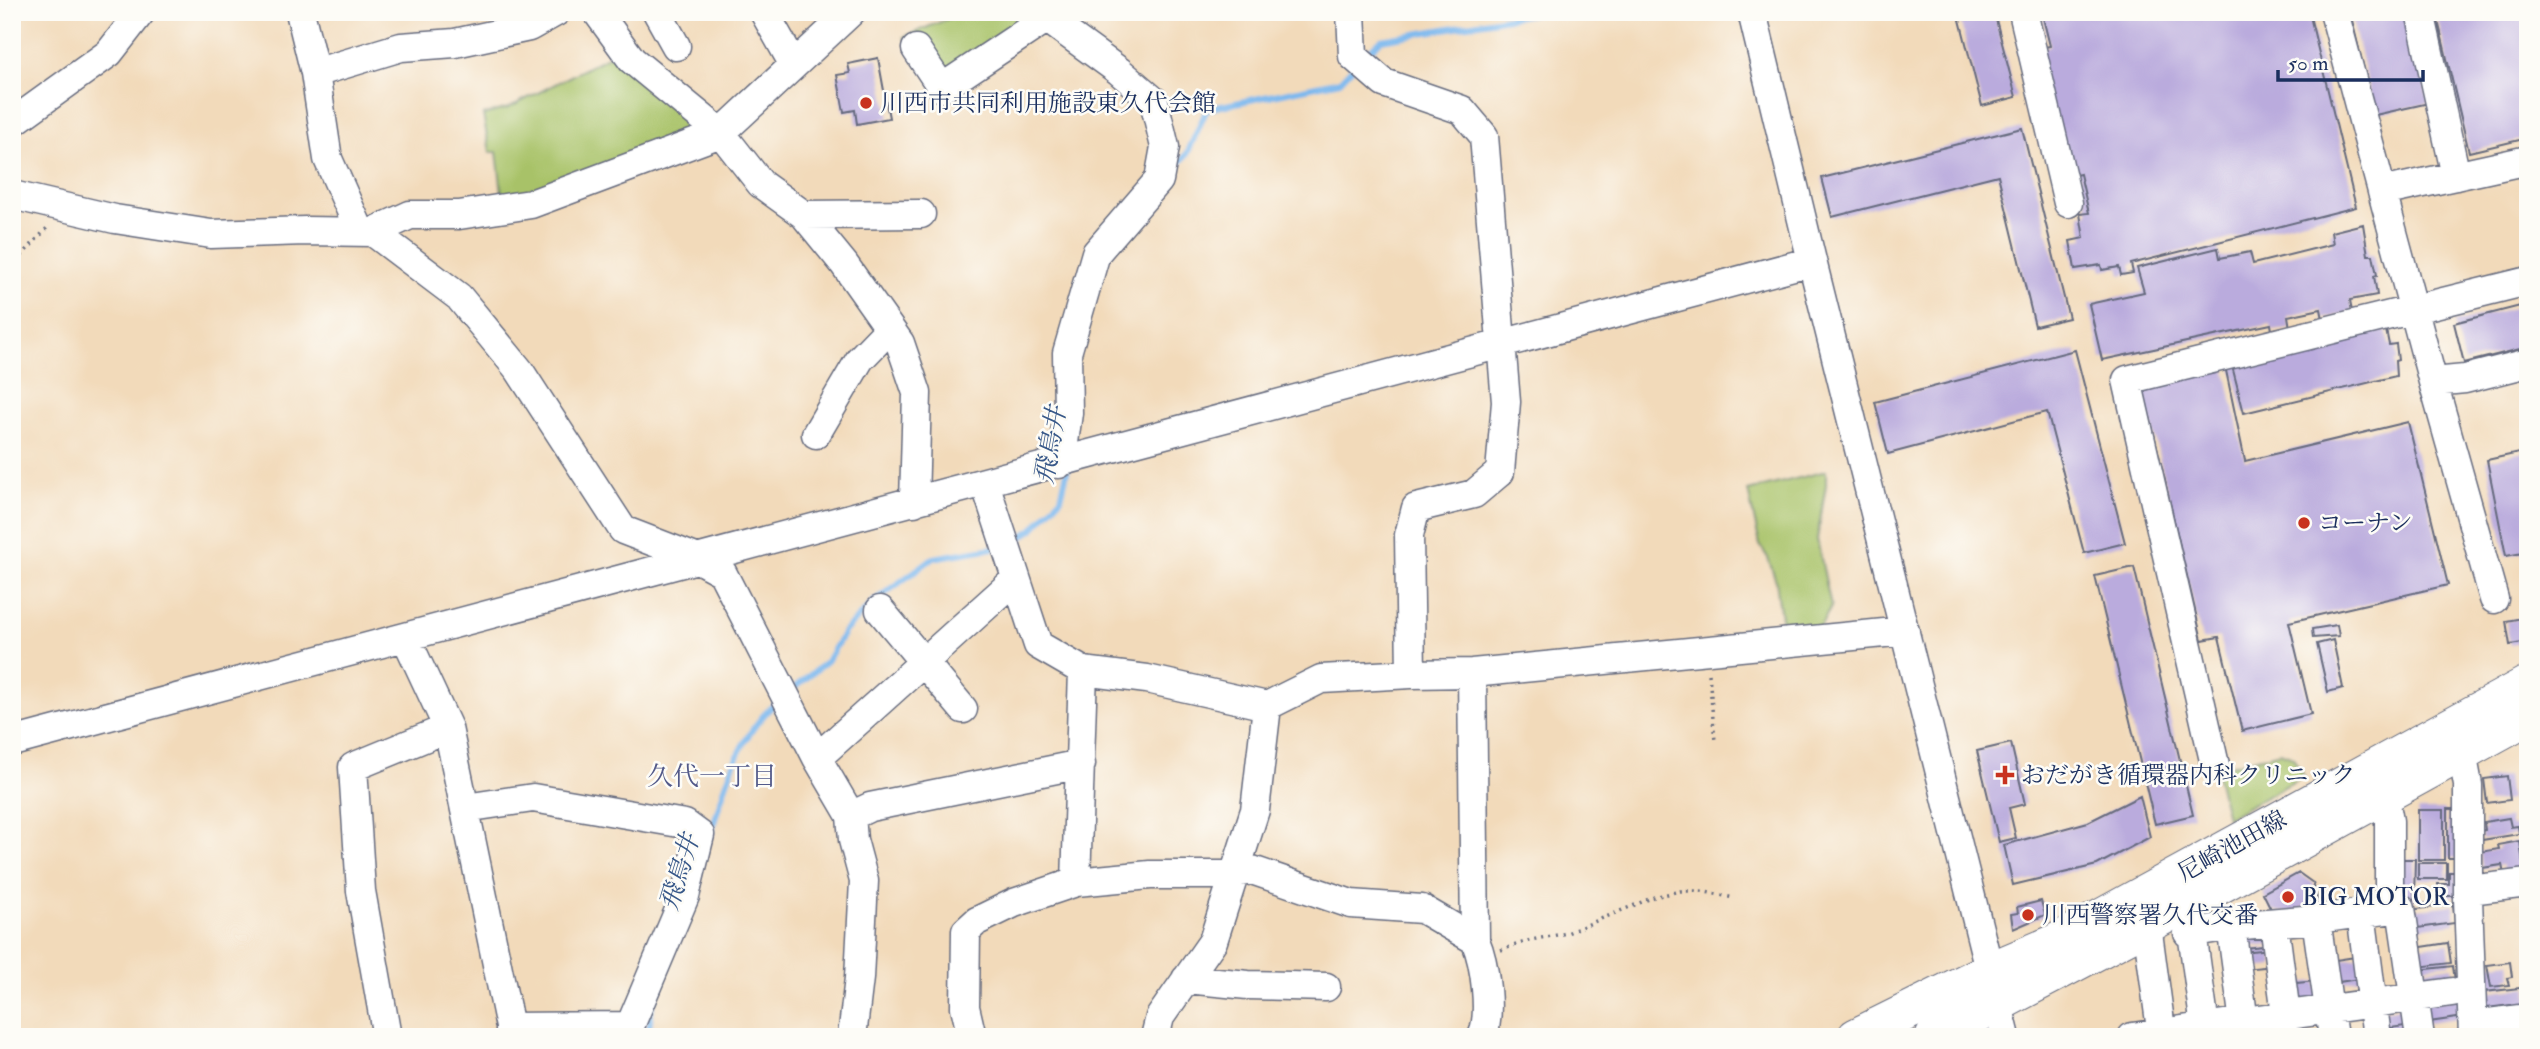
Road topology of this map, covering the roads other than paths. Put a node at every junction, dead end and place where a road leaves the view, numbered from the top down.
1 (141, 12) edge
2 (300, 12) edge
3 (556, 12) edge
4 (597, 12) edge
5 (657, 12) edge
6 (764, 12) edge
7 (1351, 12) edge
8 (1752, 12) edge
9 (2023, 12) edge
10 (2334, 12) edge
11 (2420, 12) edge
12 (851, 13) edge
13 (1049, 14) edge
14 (676, 46) dead end
15 (916, 49) dead end
16 (794, 65) junction
17 (315, 73) junction
18 (12, 123) edge
19 (721, 133) junction
20 (2528, 160) edge
21 (2456, 176) junction
22 (2382, 192) junction
23 (12, 195) edge
24 (2068, 203) dead end
25 (920, 214) dead end
26 (804, 215) junction
27 (366, 231) junction
28 (1812, 261) junction
29 (2528, 281) edge
30 (2413, 308) junction
31 (889, 329) junction
32 (1502, 346) junction
33 (2528, 363) edge
34 (2432, 382) junction
35 (816, 434) dead end
36 (1059, 464) junction
37 (985, 484) junction
38 (914, 502) junction
39 (698, 559) junction
40 (1016, 579) junction
41 (2494, 599) dead end
42 (880, 610) dead end
43 (1905, 631) junction
44 (406, 638) junction
45 (925, 661) junction
46 (1083, 671) junction
47 (1472, 673) junction
48 (1411, 674) junction
49 (2528, 684) edge
50 (1267, 706) junction
51 (963, 709) dead end
52 (2528, 716) edge
53 (449, 728) junction
54 (12, 742) edge
55 (2462, 752) junction
56 (817, 758) junction
57 (1081, 764) junction
58 (2215, 765) dead end
59 (2384, 794) junction
60 (465, 808) junction
61 (850, 816) junction
62 (1236, 873) junction
63 (1076, 882) junction
64 (2528, 883) edge
65 (2468, 894) junction
66 (2395, 908) junction
67 (2361, 913) junction
68 (2316, 919) junction
69 (2274, 923) junction
70 (2147, 925) junction
71 (2231, 926) junction
72 (1479, 948) junction
73 (1186, 979) junction
74 (1326, 987) dead end
75 (2452, 992) dead end
76 (2414, 998) junction
77 (1998, 1004) edge
78 (2372, 1004) junction
79 (2528, 1018) edge
80 (2331, 1024) edge
81 (2288, 1026) edge
82 (2245, 1028) edge
83 (2203, 1031) edge
84 (2473, 1031) edge
85 (510, 1032) edge
86 (2162, 1034) edge
87 (387, 1037) edge
88 (852, 1037) edge
89 (972, 1037) edge
90 (1155, 1037) edge
91 (1482, 1037) edge
92 (1856, 1037) edge
93 (1934, 1037) edge
94 (2132, 1037) edge
95 (2377, 1037) edge
96 (2420, 1037) edge

1 - 18 street
2 - 17 street
3 - 17 street
4 - 19 street
5 - 14 street
6 - 16 street
7 - 32 street
8 - 28 street
9 - 24 street
10 - 22 street
11 - 21 street
12 - 16 street
13 - 15 street
13 - 36 street
16 - 19 street
17 - 27 street
19 - 26 street
19 - 27 street
20 - 21 street
21 - 22 street
22 - 30 street
23 - 27 street
25 - 26 street
26 - 31 street
27 - 39 street
28 - 32 street
28 - 43 street
29 - 30 street
30 - 34 street
30 - 58 street
31 - 35 street
31 - 38 street
32 - 36 street
32 - 48 street
33 - 34 street
34 - 41 street
36 - 37 street
37 - 38 street
37 - 40 street
38 - 39 street
39 - 44 street
39 - 56 street
40 - 45 street
40 - 46 street
42 - 45 street
43 - 47 street
43 - 77 street
44 - 53 street
44 - 54 street
45 - 51 street
45 - 56 street
46 - 50 street
46 - 57 street
47 - 48 street
47 - 72 street
48 - 50 street
49 - 77 main road, 尼崎池田線
50 - 62 street
52 - 55 main road, 尼崎池田線
53 - 60 street
53 - 87 street
55 - 59 main road, 尼崎池田線
55 - 65 street
56 - 61 street
57 - 61 street
57 - 63 street
59 - 66 street
59 - 70 main road, 尼崎池田線
60 - 85 street
60 - 85 street
61 - 88 street
62 - 63 street
62 - 72 street
62 - 73 street
63 - 89 street
64 - 65 street
65 - 84 street
66 - 67 street
66 - 76 street
67 - 68 street
67 - 78 street
68 - 69 street
68 - 80 street
69 - 71 street
69 - 81 street
70 - 77 main road, 尼崎池田線
70 - 86 street
71 - 82 street
71 - 83 street
72 - 91 street
73 - 74 street
73 - 90 street
75 - 76 street
76 - 78 street
76 - 96 street
77 - 92 main road, 尼崎池田線
77 - 93 main road, 尼崎池田線
78 - 80 street
78 - 95 street
79 - 84 street
80 - 81 street
81 - 82 street
82 - 83 street
83 - 86 street
86 - 94 street

